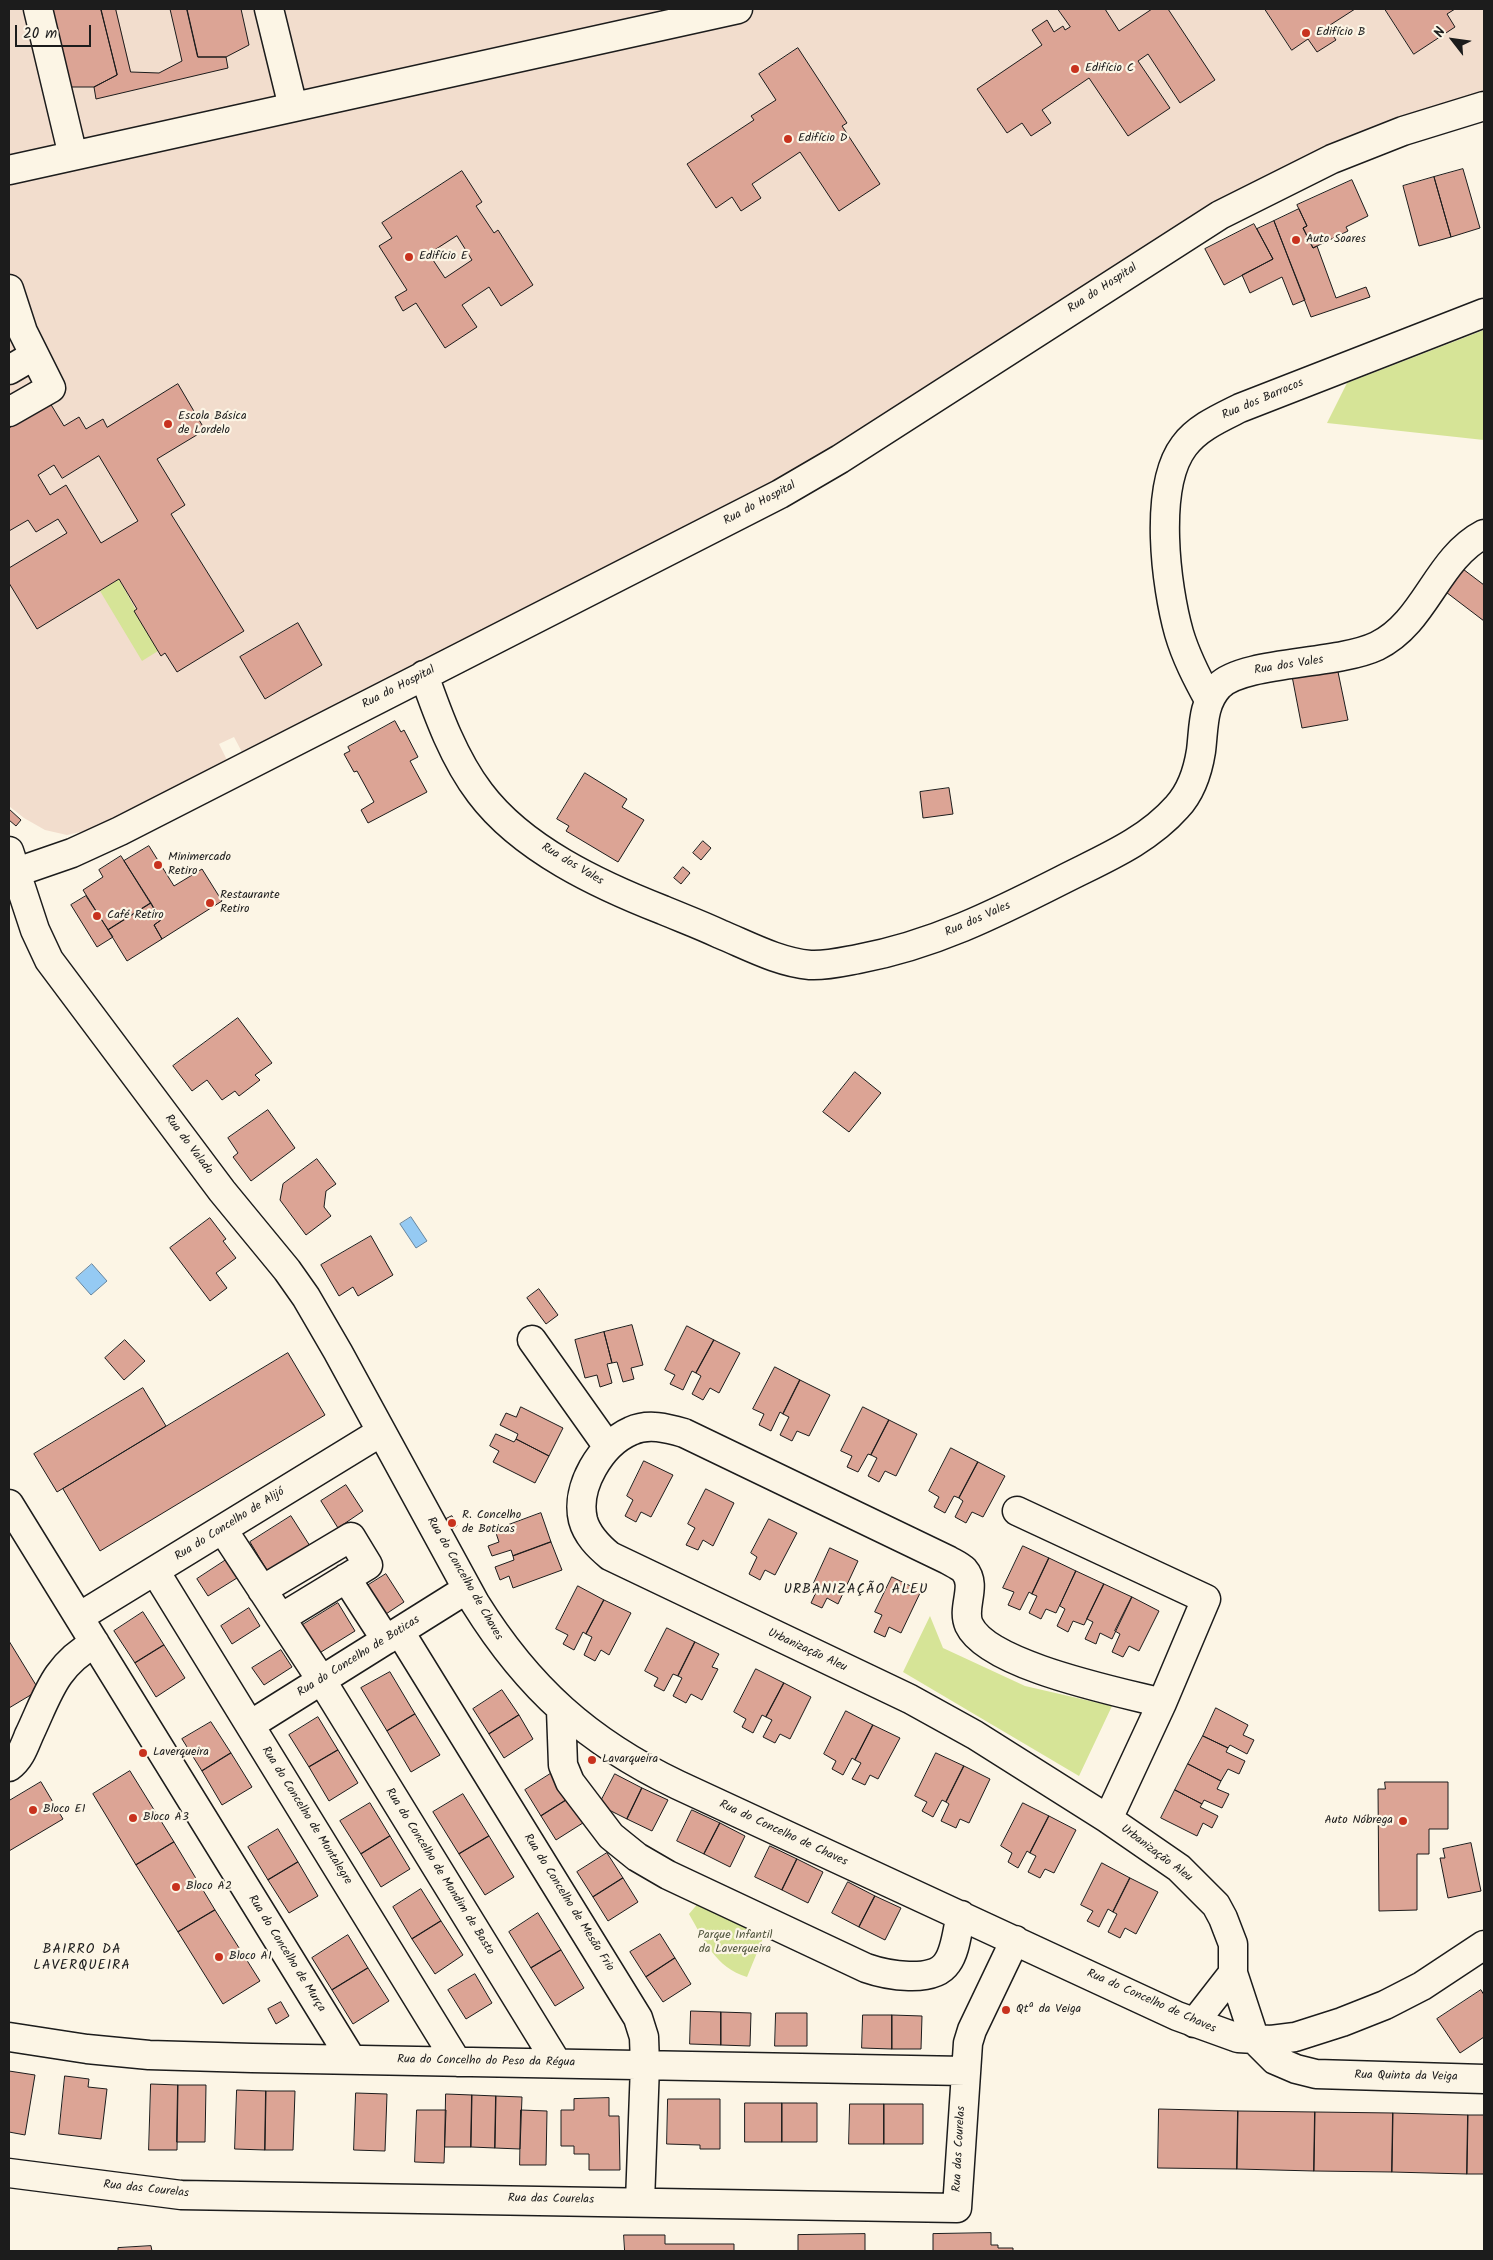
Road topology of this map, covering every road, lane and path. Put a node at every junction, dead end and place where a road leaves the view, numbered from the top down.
1 (38, 9) edge
2 (269, 9) edge
3 (738, 9) edge
4 (1484, 106) edge
5 (293, 107) junction
6 (73, 156) junction
7 (9, 170) edge
8 (9, 289) edge
9 (1484, 313) edge
10 (33, 356) junction
11 (9, 370) edge
12 (9, 412) edge
13 (1484, 534) edge
14 (424, 676) junction
15 (1209, 700) junction
16 (14, 877) edge
17 (532, 1340) dead end
18 (381, 1432) junction
19 (608, 1447) junction
20 (9, 1504) edge
21 (1017, 1511) dead end
22 (223, 1530) junction
23 (155, 1571) junction
24 (346, 1578) junction
25 (467, 1589) junction
26 (262, 1590) junction
27 (79, 1618) junction
28 (281, 1618) junction
29 (393, 1636) junction
30 (95, 1643) junction
31 (322, 1681) junction
32 (1162, 1703) junction
33 (561, 1710) junction
34 (250, 1725) junction
35 (9, 1767) edge
36 (1108, 1819) junction
37 (961, 1915) junction
38 (1015, 1940) junction
39 (1484, 1945) edge
40 (1233, 1973) junction
41 (1194, 2023) junction
42 (9, 2037) edge
43 (1295, 2037) junction
44 (1255, 2040) junction
45 (352, 2060) junction
46 (457, 2062) junction
47 (557, 2063) junction
48 (645, 2065) junction
49 (965, 2071) junction
50 (1329, 2075) junction
51 (1484, 2079) edge
52 (9, 2173) edge
53 (640, 2202) junction

1 - 6 street
2 - 5 street
3 - 5 street
4 - 14 street, Rua do Hospital
5 - 6 street
6 - 7 street
8 - 10 street
9 - 15 street, Rua dos Barrocos
10 - 11 street
10 - 12 street
13 - 15 street, Rua dos Vales
14 - 15 street, Rua dos Vales
14 - 16 street, Rua do Hospital
16 - 18 street, Rua do Valado
17 - 19 street
18 - 22 street, Rua do Concelho de Alijó
18 - 25 street, Rua do Concelho de Chaves
19 - 32 street, Urbanização Aleu
19 - 36 street, Urbanização Aleu
20 - 27 street, Rua do Concelho de Murça
21 - 32 street, Urbanização Aleu
22 - 23 street, Rua do Concelho de Alijó
22 - 26 street, Rua do Concelho de Mondim de Basto
23 - 27 street, Rua do Concelho de Alijó
23 - 34 street, Rua do Concelho de Montalegre
24 - 26 street
24 - 28 street
24 - 29 street, Rua do Concelho de Mesão Frio
25 - 29 street, Rua do Concelho de Boticas
25 - 33 street, Rua do Concelho de Chaves
26 - 28 street, Rua do Concelho de Mondim de Basto
27 - 30 street, Rua do Concelho de Murça
28 - 31 street, Rua do Concelho de Mondim de Basto
29 - 31 street, Rua do Concelho de Boticas
29 - 48 street, Rua do Concelho de Mesão Frio
30 - 35 street
30 - 45 street, Rua do Concelho de Murça
31 - 34 street, Rua do Concelho de Boticas
31 - 47 street, Rua do Concelho de Mondim de Basto
32 - 36 street, Urbanização Aleu
33 - 37 street, Rua do Concelho de Chaves
33 - 37 street
34 - 46 street, Rua do Concelho de Montalegre
36 - 40 street, Urbanização Aleu
37 - 38 street, Rua do Concelho de Chaves
38 - 41 street, Rua do Concelho de Chaves
38 - 49 street
39 - 43 street, Rua do Concelho de Chaves
40 - 41 street
40 - 44 street, Urbanização Aleu
41 - 44 street, Rua do Concelho de Chaves
42 - 45 street, Rua do Concelho do Peso da Régua
43 - 44 street, Rua do Concelho de Chaves
43 - 50 street
44 - 50 street, Rua Quinta da Veiga
45 - 46 street, Rua do Concelho do Peso da Régua
46 - 47 street, Rua do Concelho do Peso da Régua
47 - 48 street, Rua do Concelho do Peso da Régua
48 - 49 street, Rua do Concelho do Peso da Régua
48 - 53 street, Rua do Concelho de Mesão Frio
49 - 53 street, Rua das Courelas
50 - 51 street, Rua Quinta da Veiga
52 - 53 street, Rua das Courelas

